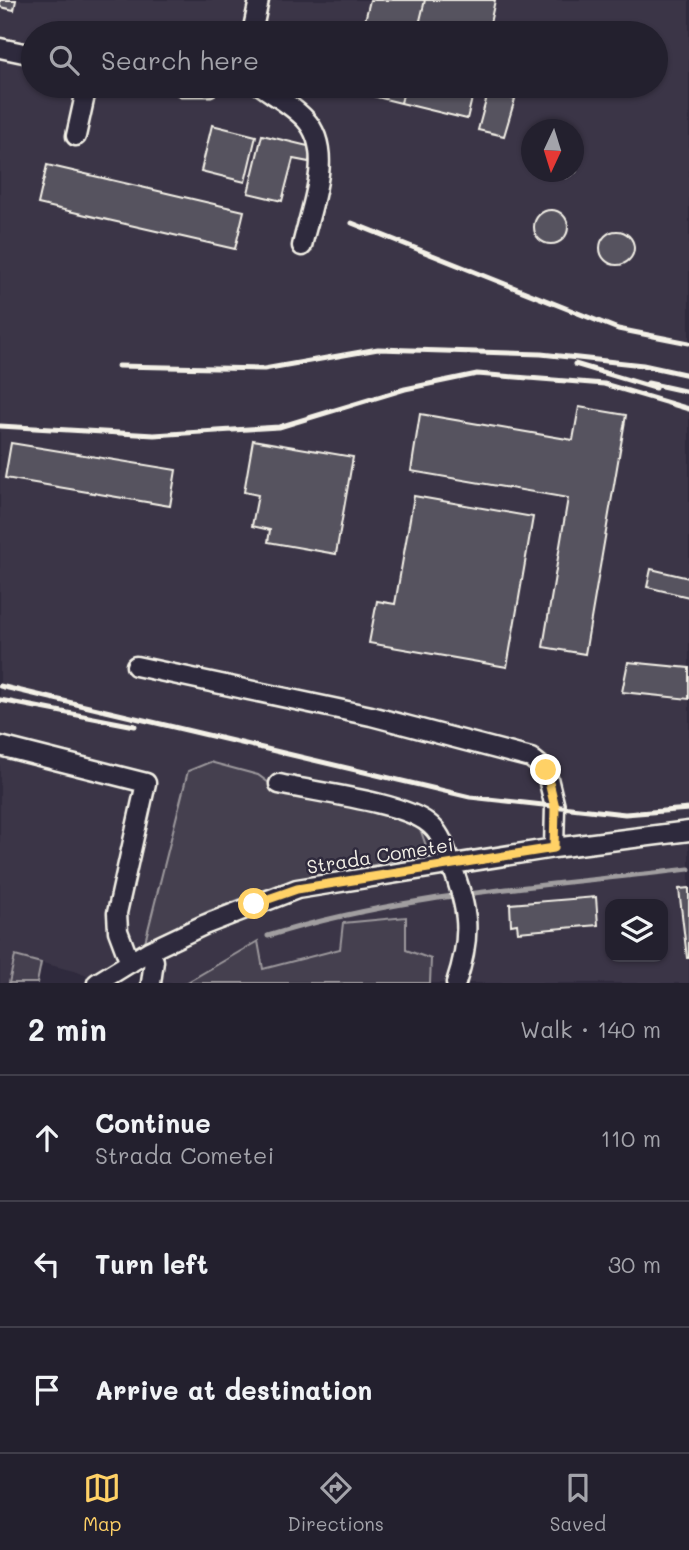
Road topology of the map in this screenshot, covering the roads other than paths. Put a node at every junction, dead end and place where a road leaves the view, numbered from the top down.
1 (259, 0) edge
2 (255, 21) edge
3 (0, 48) edge
4 (21, 52) edge
5 (84, 98) edge
6 (278, 98) edge
7 (76, 136) dead end
8 (302, 246) dead end
9 (136, 666) dead end
10 (0, 746) edge
11 (279, 784) dead end
12 (689, 831) edge
13 (554, 848) junction
14 (451, 865) junction
15 (149, 951) junction
16 (130, 963) junction
17 (97, 983) edge
18 (151, 983) edge
19 (456, 983) edge

1 - 2 street
3 - 4 street
5 - 7 street
6 - 8 street
9 - 13 street
10 - 16 street
11 - 14 street
12 - 13 street, Strada Cometei
13 - 14 street, Strada Cometei
14 - 15 street, Strada Cometei
14 - 19 street
15 - 16 street, Strada Cometei
15 - 18 street
16 - 17 street, Strada Cometei

